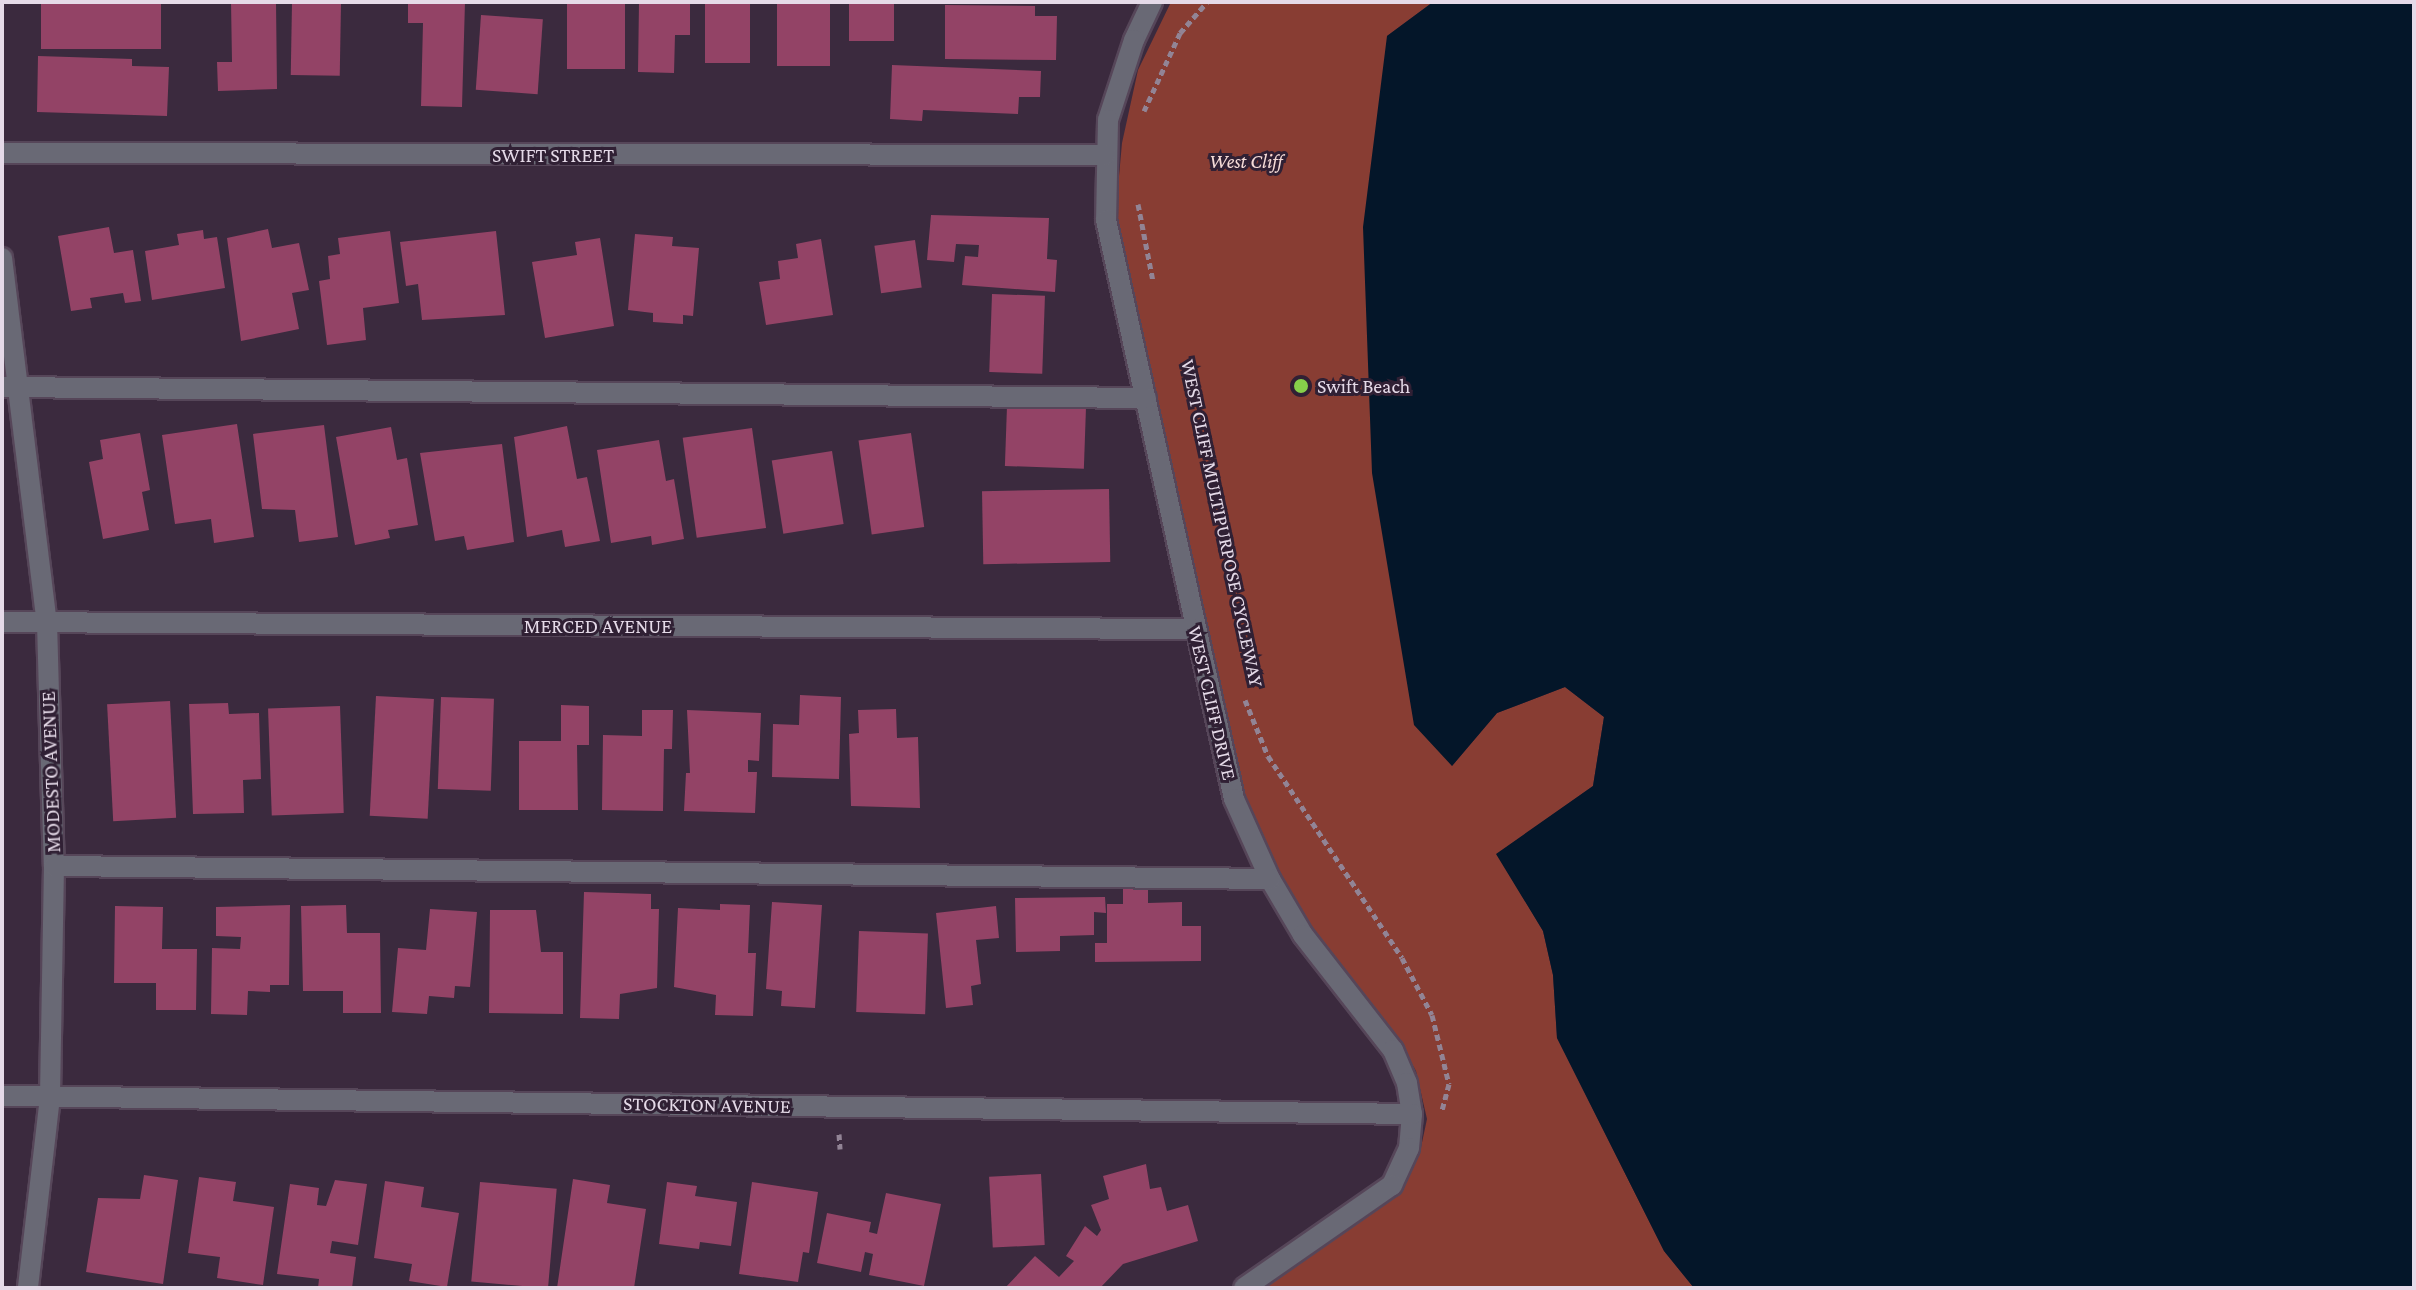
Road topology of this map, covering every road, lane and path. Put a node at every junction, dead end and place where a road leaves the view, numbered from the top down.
1 (1152, 2) edge
2 (1207, 2) edge
3 (1139, 123) dead end
4 (2, 153) edge
5 (1105, 155) junction
6 (1137, 188) dead end
7 (2, 258) edge
8 (1156, 295) dead end
9 (10, 387) edge
10 (1146, 398) junction
11 (2, 622) edge
12 (47, 622) junction
13 (1195, 629) junction
14 (1243, 691) dead end
15 (54, 866) junction
16 (1270, 879) junction
17 (2, 1096) edge
18 (50, 1097) junction
19 (1412, 1114) junction
20 (1438, 1128) dead end
21 (28, 1288) edge
22 (1244, 1288) edge

1 - 5 street, WEST CLIFF DRIVE
2 - 3 path
4 - 5 street, SWIFT STREET
5 - 10 street, WEST CLIFF DRIVE
6 - 8 path
7 - 9 street, MODESTO AVENUE
9 - 10 street
9 - 12 street, MODESTO AVENUE
10 - 13 street, WEST CLIFF DRIVE
11 - 12 street, MERCED AVENUE
12 - 13 street, MERCED AVENUE
12 - 15 street, MODESTO AVENUE
13 - 16 street, WEST CLIFF DRIVE
14 - 20 path, WEST CLIFF MULTIPURPOSE CYCLEWAY
15 - 16 street
15 - 18 street, MODESTO AVENUE
16 - 19 street, WEST CLIFF DRIVE
17 - 18 street, STOCKTON AVENUE
18 - 19 street, STOCKTON AVENUE
18 - 21 street, MODESTO AVENUE
19 - 22 street, WEST CLIFF DRIVE

